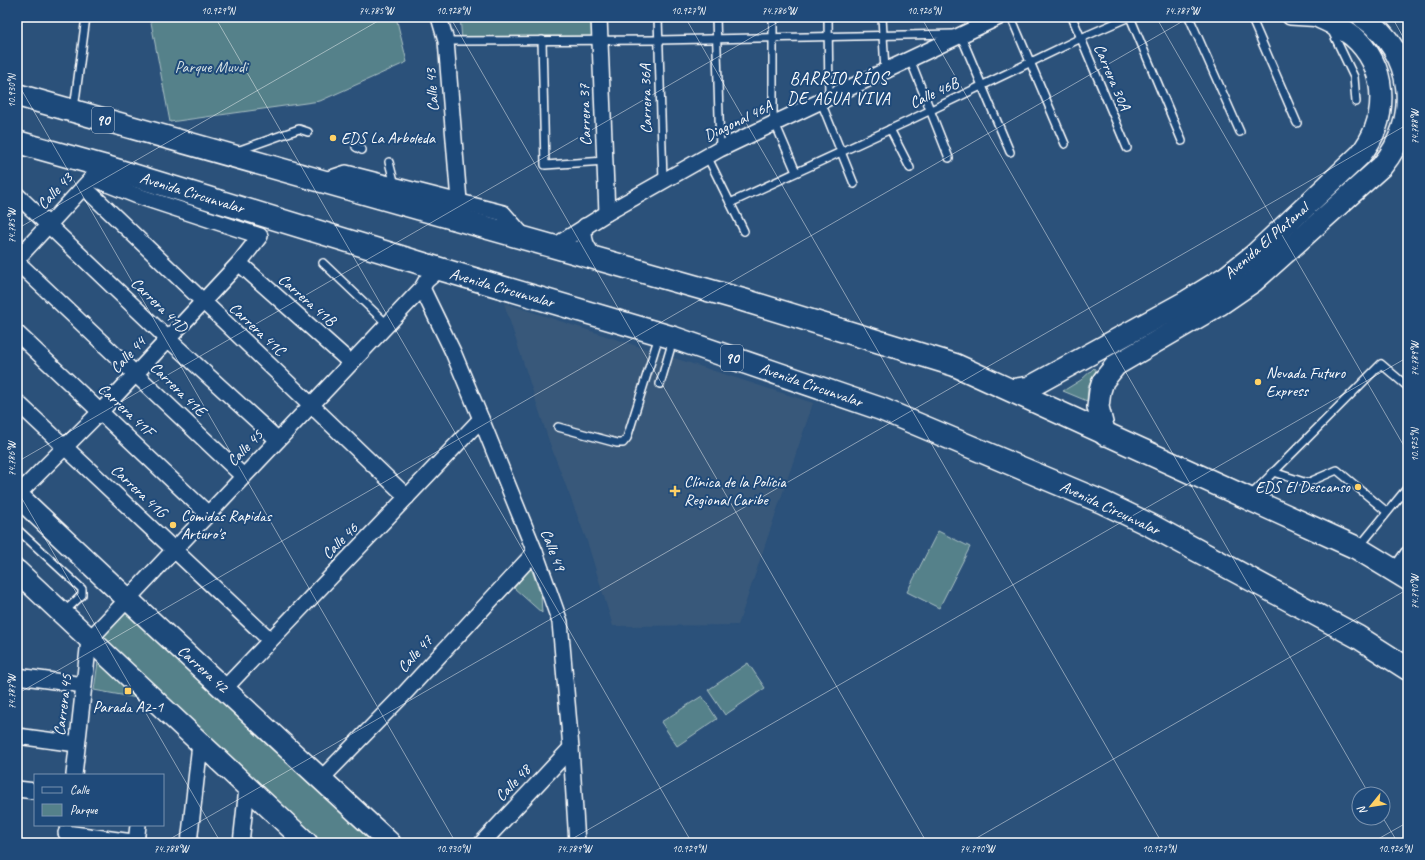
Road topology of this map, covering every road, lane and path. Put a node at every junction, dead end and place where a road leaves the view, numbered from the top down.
1 (86, 17) edge
2 (439, 17) edge
3 (599, 17) edge
4 (658, 17) edge
5 (716, 17) edge
6 (772, 17) edge
7 (828, 17) edge
8 (882, 17) edge
9 (998, 17) edge
10 (1011, 17) edge
11 (1072, 17) edge
12 (1129, 17) edge
13 (1189, 17) edge
14 (1251, 17) edge
15 (1290, 17) edge
16 (1363, 17) edge
17 (1320, 18) edge
18 (962, 35) junction
19 (882, 36) junction
20 (828, 37) junction
21 (773, 38) junction
22 (1081, 38) junction
23 (716, 39) junction
24 (542, 40) junction
25 (600, 40) junction
26 (659, 40) junction
27 (446, 41) junction
28 (910, 60) junction
29 (1031, 62) junction
30 (885, 72) junction
31 (982, 86) junction
32 (17, 96) edge
33 (825, 100) junction
34 (1356, 102) dead end
35 (931, 110) junction
36 (74, 112) junction
37 (775, 123) junction
38 (1297, 123) dead end
39 (890, 129) junction
40 (308, 132) dead end
41 (1240, 132) dead end
42 (1182, 141) dead end
43 (17, 142) edge
44 (1065, 144) dead end
45 (1127, 148) dead end
46 (840, 152) junction
47 (1010, 152) dead end
48 (713, 153) junction
49 (229, 154) junction
50 (949, 158) dead end
51 (605, 161) junction
52 (389, 162) dead end
53 (910, 168) dead end
54 (796, 172) junction
55 (93, 177) junction
56 (322, 181) junction
57 (662, 181) junction
58 (394, 184) junction
59 (854, 184) dead end
60 (17, 194) edge
61 (459, 201) junction
62 (730, 203) junction
63 (426, 211) junction
64 (606, 213) junction
65 (49, 224) junction
66 (585, 226) junction
67 (744, 231) dead end
68 (526, 238) junction
69 (553, 247) junction
70 (595, 258) junction
71 (17, 260) edge
72 (239, 264) junction
73 (323, 264) dead end
74 (429, 280) junction
75 (203, 302) junction
76 (388, 324) junction
77 (17, 334) edge
78 (666, 336) junction
79 (168, 339) junction
80 (351, 363) junction
81 (136, 374) junction
82 (660, 384) dead end
83 (1408, 387) edge
84 (1011, 390) junction
85 (17, 402) edge
86 (312, 405) junction
87 (101, 411) junction
88 (481, 419) junction
89 (558, 427) dead end
90 (1105, 435) junction
91 (278, 440) junction
92 (65, 447) junction
93 (1273, 472) junction
94 (243, 476) junction
95 (1408, 487) edge
96 (17, 495) edge
97 (407, 497) junction
98 (1248, 498) junction
99 (1387, 512) junction
100 (208, 514) junction
101 (17, 529) edge
102 (1357, 548) junction
103 (175, 550) junction
104 (535, 552) junction
105 (1404, 568) edge
106 (17, 571) edge
107 (127, 600) junction
108 (62, 614) junction
109 (89, 640) junction
110 (270, 640) junction
111 (1408, 669) edge
112 (20, 674) edge
113 (84, 685) junction
114 (225, 688) junction
115 (17, 736) edge
116 (77, 744) junction
117 (200, 744) junction
118 (571, 748) junction
119 (74, 774) edge
120 (321, 779) junction
121 (247, 788) junction
122 (17, 789) edge
123 (34, 791) edge
124 (138, 826) edge
125 (66, 834) edge
126 (136, 843) edge
127 (140, 843) edge
128 (188, 843) edge
129 (241, 843) edge
130 (307, 843) edge
131 (390, 843) edge
132 (482, 843) edge
133 (577, 843) edge

1 - 36 lane
2 - 27 street, Calle 43
3 - 25 street, Carrera 37
4 - 26 lane, Carrera 36A
5 - 23 lane
6 - 21 lane
7 - 20 lane
8 - 19 lane
9 - 18 street, Diagonal 46A
10 - 29 lane
11 - 22 lane, Carrera 30A
12 - 22 lane, Calle 46B
12 - 42 lane
13 - 41 lane
14 - 38 lane
15 - 17 street
16 - 90 main road, Avenida El Platanal
17 - 34 lane
17 - 84 main road, Avenida El Platanal
18 - 19 lane
18 - 28 street, Diagonal 46A
18 - 31 lane
19 - 20 lane
19 - 30 lane
20 - 21 lane
20 - 33 lane
21 - 23 lane
21 - 37 lane
22 - 29 lane, Calle 46B
22 - 45 lane, Carrera 30A
23 - 26 lane
23 - 48 lane
24 - 25 lane
24 - 27 lane
24 - 51 lane
25 - 26 lane
25 - 51 street, Carrera 37
26 - 57 lane, Carrera 36A
27 - 61 street, Calle 43
28 - 30 street, Diagonal 46A
28 - 35 lane
29 - 31 lane, Calle 46B
29 - 44 lane
30 - 33 street, Diagonal 46A
31 - 35 lane, Calle 46B
31 - 47 lane
32 - 36 highway, 90
33 - 37 street, Diagonal 46A
33 - 46 lane
35 - 39 lane, Calle 46B
35 - 50 lane
36 - 49 highway, 90
37 - 48 street, Diagonal 46A
37 - 54 lane
39 - 46 lane, Calle 46B
39 - 53 lane
40 - 49 lane
43 - 55 highway, Avenida Circunvalar / 90
46 - 54 lane, Calle 46B
46 - 59 lane
48 - 57 street, Diagonal 46A
48 - 62 lane
49 - 56 highway, 90
51 - 64 street, Carrera 37
52 - 58 lane
54 - 62 lane, Calle 46B
55 - 65 street, Calle 43
55 - 72 street, Calle 44
55 - 74 highway, Avenida Circunvalar / 90
55 - 75 street, Carrera 41C
56 - 58 street
56 - 63 highway, 90
57 - 64 street, Diagonal 46A
58 - 61 street
58 - 63 lane
60 - 65 street, Carrera 41D
61 - 68 street
62 - 67 lane
63 - 68 highway, 90
64 - 66 street, Diagonal 46A
65 - 71 street, Calle 43
65 - 79 street, Carrera 41D
66 - 69 street, Diagonal 46A
66 - 70 street
68 - 69 highway, 90
69 - 70 highway, 90
70 - 84 highway, 90
71 - 81 street, Carrera 41E
72 - 75 street, Calle 44
72 - 80 street, Carrera 41B
73 - 76 lane
74 - 76 street, Calle 45
74 - 78 highway, Avenida Circunvalar / 90
74 - 88 street, Calle 49
75 - 79 street, Calle 44
75 - 86 street, Carrera 41C
76 - 80 street, Calle 45
77 - 87 street, Carrera 41F
78 - 82 lane
78 - 89 lane
78 - 111 highway, Avenida Circunvalar / 90
79 - 81 street, Calle 44
79 - 91 street, Carrera 41D
80 - 86 street, Calle 45
81 - 87 street, Calle 44
81 - 94 street, Carrera 41E
83 - 93 lane
84 - 90 highway, 90
85 - 92 street, Carrera 41G
86 - 91 street, Calle 45
86 - 97 street, Carrera 41C
87 - 92 street, Calle 44
87 - 100 street, Carrera 41F
88 - 97 street, Calle 46
88 - 104 street, Calle 49
90 - 98 highway, 90
91 - 94 street, Calle 45
92 - 96 street, Calle 44
92 - 103 street, Carrera 41G
93 - 98 lane
93 - 99 lane
94 - 100 street, Calle 45
95 - 99 lane
96 - 107 main road, Carrera 42
97 - 110 street, Calle 46
98 - 102 highway, 90
99 - 102 lane
100 - 103 street, Calle 45
101 - 108 lane
102 - 105 highway, 90
103 - 107 street, Calle 45
103 - 110 street, Carrera 41G
104 - 118 street, Calle 49
104 - 120 street, Calle 47
106 - 108 main road
107 - 109 street, Calle 45
107 - 114 main road, Carrera 42
108 - 109 main road
109 - 113 street, Carrera 45
109 - 117 main road
110 - 114 street, Calle 46
112 - 113 street
113 - 116 street, Carrera 45
114 - 120 main road, Carrera 42
115 - 116 street
116 - 119 street, Carrera 45
117 - 121 main road
117 - 128 street
118 - 132 street, Calle 48
118 - 133 street, Calle 49
120 - 131 main road, Carrera 42
121 - 129 street
121 - 130 main road
122 - 123 street
124 - 126 street
125 - 126 street
126 - 127 street

